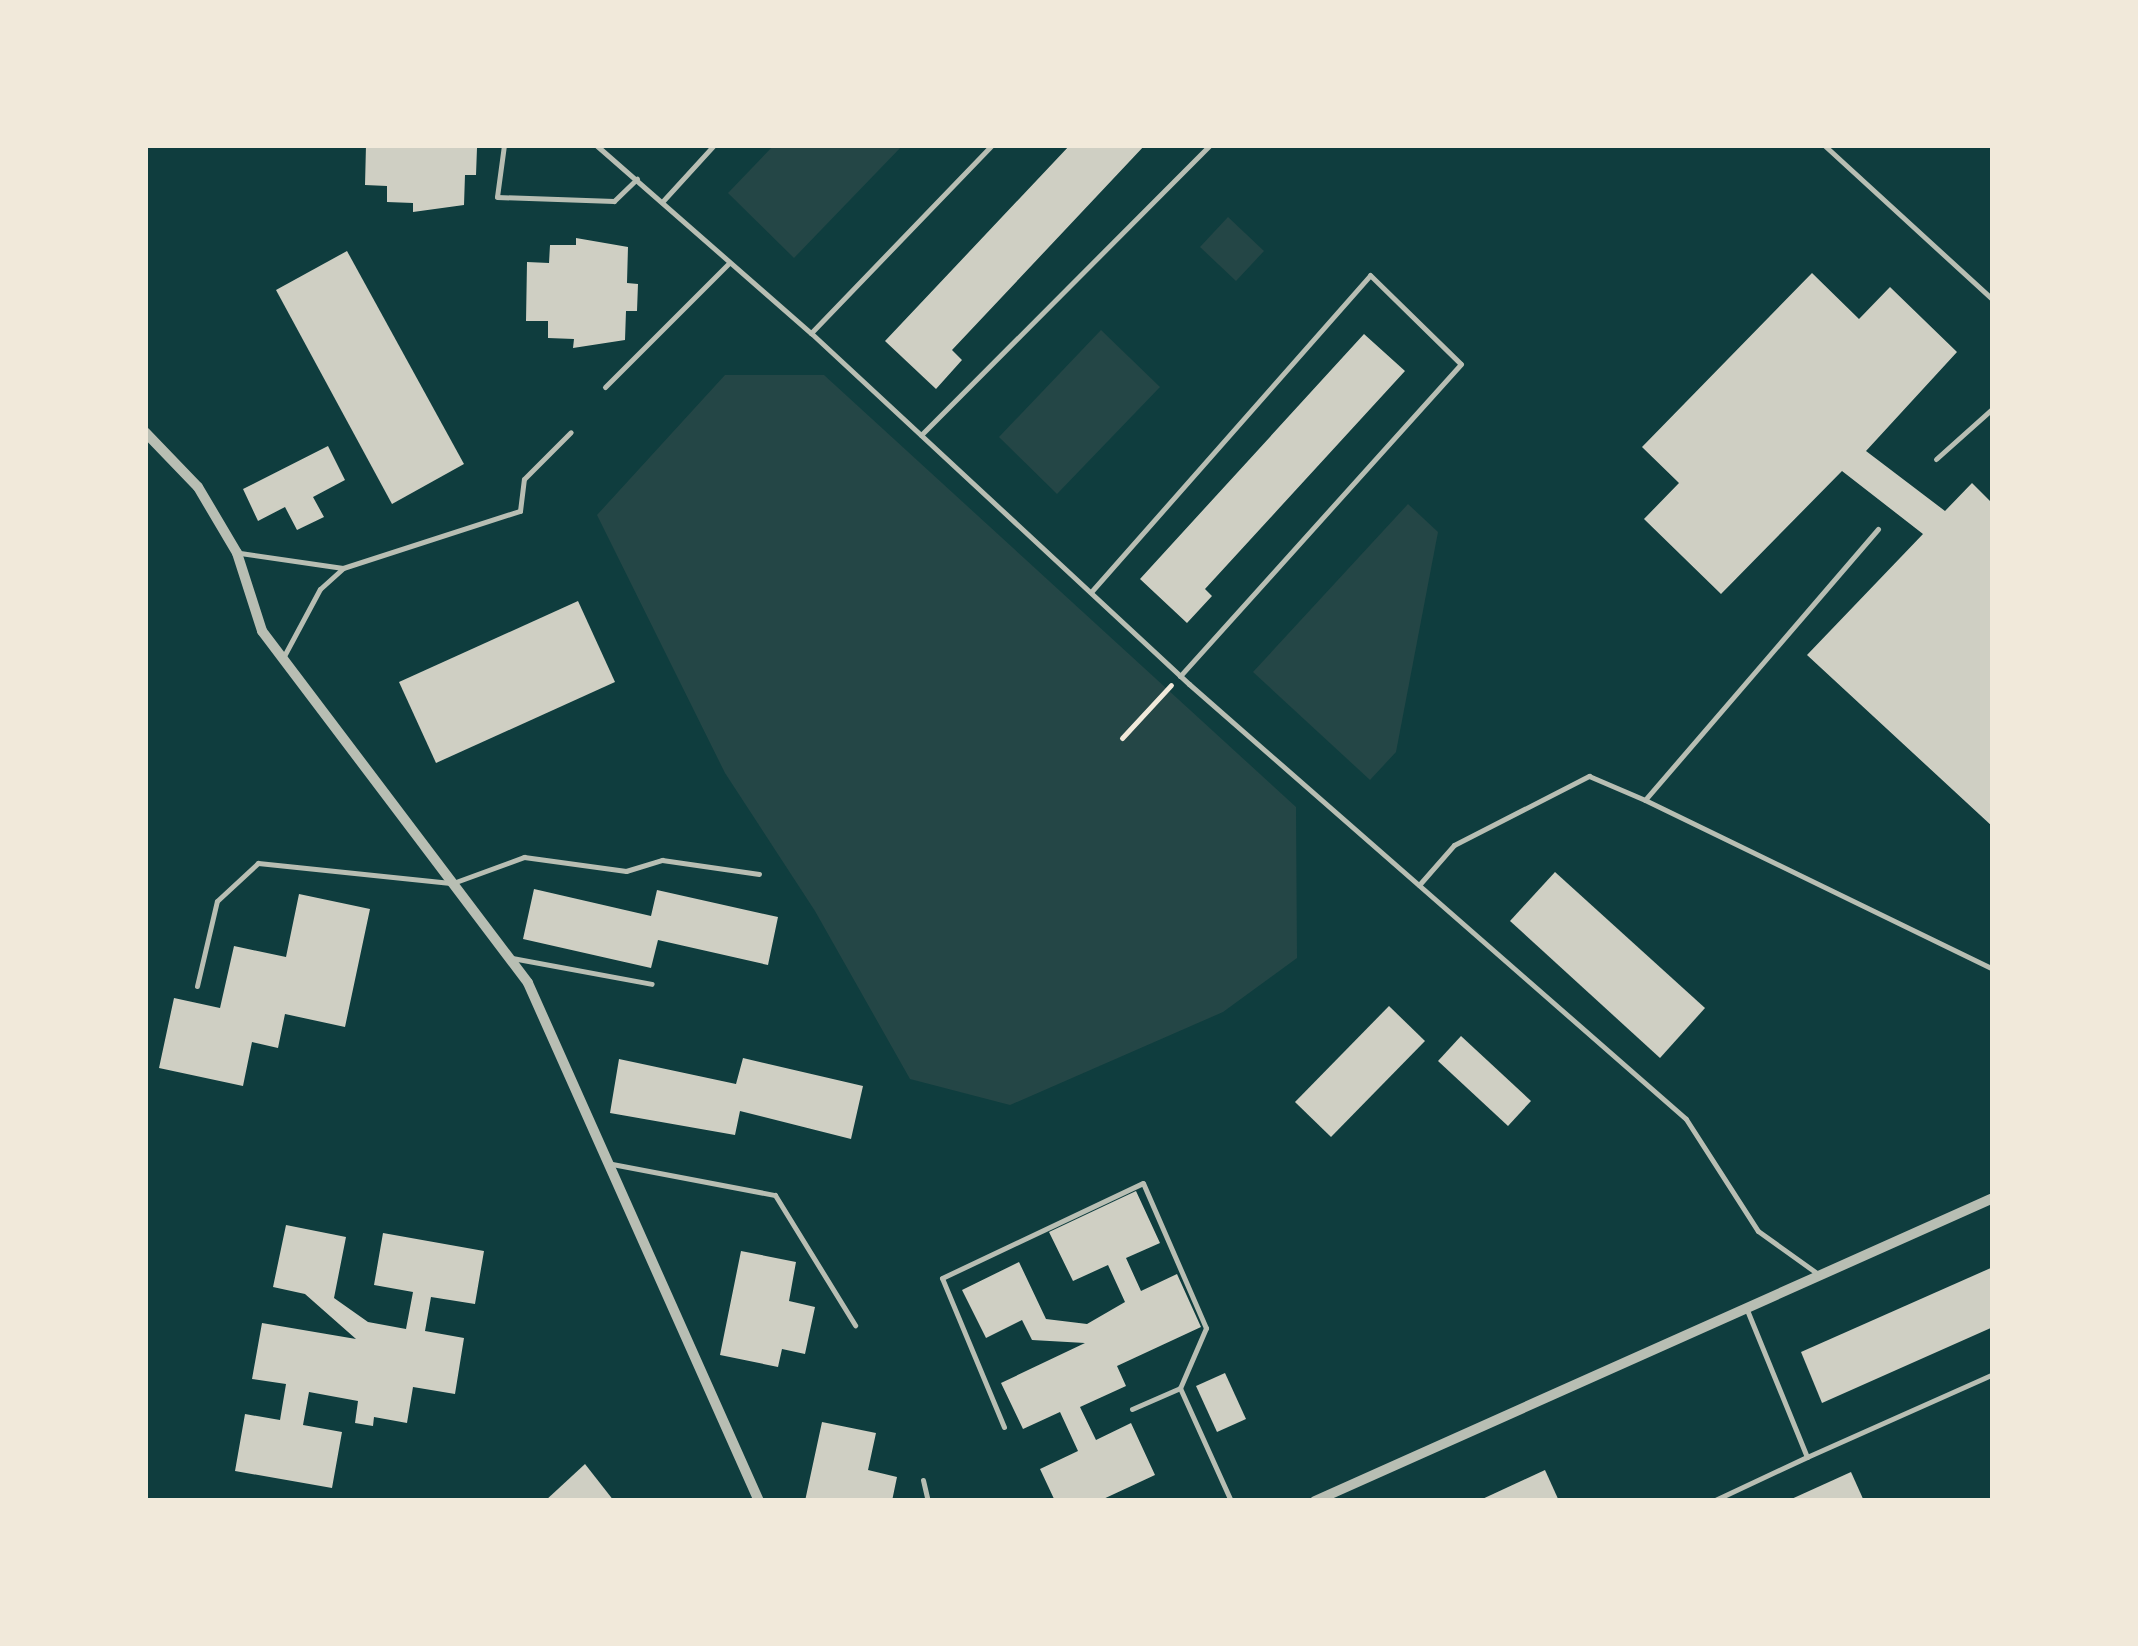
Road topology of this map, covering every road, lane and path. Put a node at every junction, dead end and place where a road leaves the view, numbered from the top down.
1 (504, 145) edge
2 (596, 145) edge
3 (714, 145) edge
4 (992, 145) edge
5 (1210, 145) edge
6 (1824, 145) edge
7 (637, 179) junction
8 (662, 202) junction
9 (729, 263) junction
10 (1993, 300) edge
11 (811, 333) junction
12 (605, 387) dead end
13 (1993, 408) edge
14 (145, 432) edge
15 (571, 432) dead end
16 (921, 434) junction
17 (1936, 459) dead end
18 (1878, 528) dead end
19 (237, 552) junction
20 (343, 568) junction
21 (1091, 592) junction
22 (282, 659) junction
23 (1180, 676) junction
24 (1122, 738) dead end
25 (1645, 800) junction
26 (759, 874) dead end
27 (454, 883) junction
28 (1419, 885) junction
29 (510, 958) junction
30 (1993, 970) edge
31 (652, 984) dead end
32 (198, 986) dead end
33 (609, 1164) junction
34 (1993, 1198) edge
35 (1821, 1276) junction
36 (1747, 1309) junction
37 (855, 1325) dead end
38 (1993, 1374) edge
39 (1180, 1388) junction
40 (1132, 1409) dead end
41 (1004, 1427) dead end
42 (1806, 1457) junction
43 (922, 1480) dead end
44 (760, 1501) edge
45 (928, 1501) edge
46 (1231, 1501) edge
47 (1315, 1501) edge
48 (1713, 1501) edge

1 - 7 lane
2 - 7 lane
3 - 8 lane
4 - 11 lane
5 - 16 lane
6 - 10 lane
7 - 8 lane
8 - 9 lane
9 - 11 lane
9 - 12 lane
11 - 16 lane
13 - 17 lane
14 - 19 street
15 - 20 lane
16 - 21 lane
18 - 25 lane
19 - 20 lane
19 - 22 street
20 - 22 lane
21 - 23 lane
21 - 23 lane
22 - 27 street
23 - 24 path
23 - 28 lane
25 - 28 lane
25 - 30 lane
26 - 27 lane
27 - 29 street
27 - 32 lane
28 - 35 lane
29 - 31 lane
29 - 33 street
33 - 37 lane
33 - 44 street
34 - 35 street
35 - 36 street
36 - 42 lane
36 - 47 street
38 - 42 lane
39 - 40 lane
39 - 41 lane
39 - 46 lane
42 - 48 lane
43 - 45 lane

